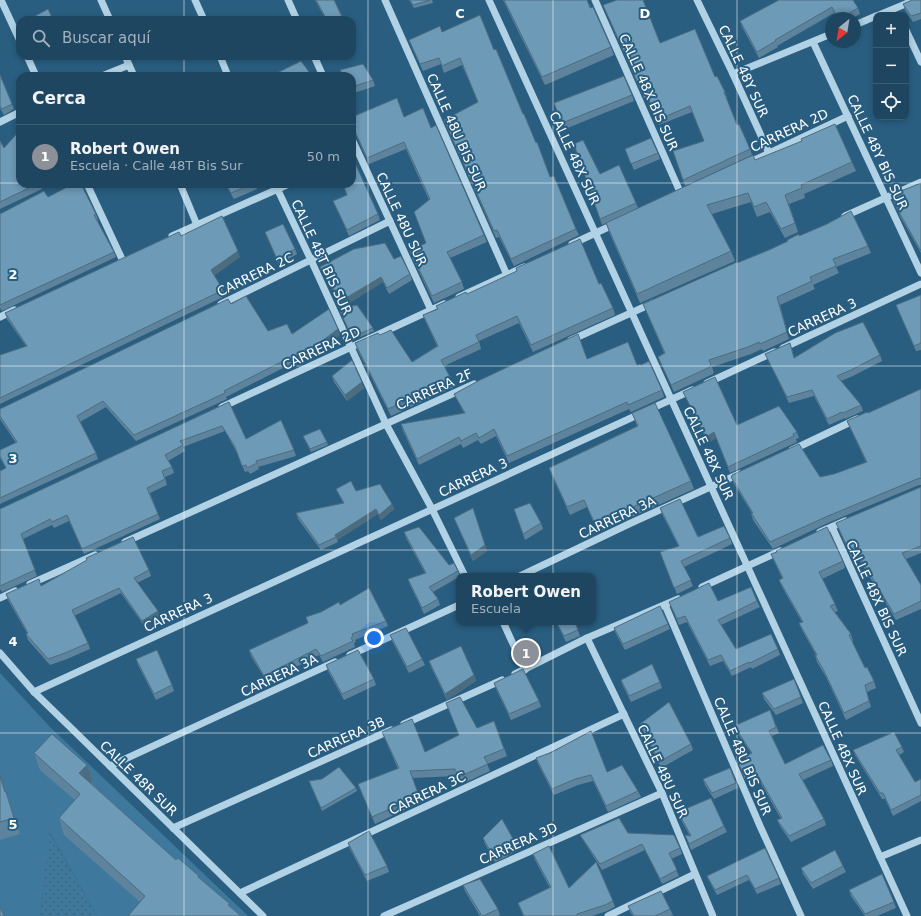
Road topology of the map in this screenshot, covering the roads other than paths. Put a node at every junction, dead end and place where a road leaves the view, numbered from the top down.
1 (1, 0) edge
2 (101, 0) edge
3 (195, 0) edge
4 (288, 0) edge
5 (385, 0) edge
6 (489, 0) edge
7 (594, 0) edge
8 (698, 0) edge
9 (915, 0) edge
10 (898, 12) edge
11 (108, 16) edge
12 (202, 16) edge
13 (295, 16) edge
14 (873, 17) edge
15 (861, 22) edge
16 (16, 32) edge
17 (909, 36) edge
18 (825, 37) edge
19 (813, 42) junction
20 (29, 60) edge
21 (127, 60) edge
22 (222, 60) edge
23 (316, 60) edge
24 (921, 62) edge
25 (129, 65) junction
26 (34, 72) edge
27 (112, 72) edge
28 (132, 72) edge
29 (226, 72) edge
30 (321, 72) edge
31 (733, 74) junction
32 (16, 114) edge
33 (848, 116) junction
34 (0, 122) edge
35 (769, 153) junction
36 (356, 154) edge
37 (742, 166) edge
38 (921, 182) edge
39 (89, 188) edge
40 (182, 188) edge
41 (274, 188) edge
42 (276, 188) edge
43 (674, 197) edge
44 (886, 198) junction
45 (624, 220) edge
46 (835, 220) edge
47 (390, 221) junction
48 (197, 225) junction
49 (596, 233) junction
50 (163, 240) edge
51 (568, 246) edge
52 (311, 260) junction
53 (115, 263) edge
54 (528, 265) edge
55 (921, 273) edge
56 (507, 274) junction
57 (921, 284) edge
58 (661, 299) edge
59 (22, 307) edge
60 (212, 308) edge
61 (431, 310) junction
62 (632, 312) junction
63 (0, 317) edge
64 (567, 342) edge
65 (350, 347) junction
66 (480, 381) edge
67 (671, 399) junction
68 (214, 410) edge
69 (863, 416) edge
70 (386, 424) junction
71 (784, 453) edge
72 (748, 470) edge
73 (712, 487) junction
74 (432, 509) junction
75 (852, 518) edge
76 (832, 527) junction
77 (811, 537) edge
78 (116, 545) edge
79 (790, 546) edge
80 (102, 552) edge
81 (748, 566) junction
82 (464, 573) edge
83 (526, 573) edge
84 (0, 598) edge
85 (665, 605) junction
86 (456, 606) edge
87 (504, 625) edge
88 (587, 638) junction
89 (0, 653) edge
90 (525, 670) junction
91 (34, 692) junction
92 (624, 714) junction
93 (921, 722) edge
94 (110, 766) junction
95 (662, 793) junction
96 (173, 828) junction
97 (921, 840) edge
98 (880, 857) junction
99 (695, 874) junction
100 (240, 893) junction
101 (263, 916) edge
102 (384, 916) edge
103 (608, 916) edge
104 (713, 916) edge
105 (801, 916) edge
106 (907, 916) edge

1 - 16 street
2 - 11 street
3 - 12 street
4 - 13 street
5 - 56 street, CALLE 48U BIS SUR
6 - 49 street, CALLE 48X SUR
7 - 43 street, CALLE 48X BIS SUR
8 - 31 street, CALLE 48Y SUR
9 - 10 street
14 - 15 street
17 - 24 street
18 - 19 street
19 - 31 street
19 - 33 street, CALLE 48Y BIS SUR
20 - 26 street
21 - 25 street
22 - 29 street
23 - 30 street
25 - 27 street
25 - 28 street
31 - 35 street, CALLE 48Y SUR
32 - 34 street
33 - 35 street, CARRERA 2D
33 - 44 street, CALLE 48Y BIS SUR
35 - 37 street, CARRERA 2D
36 - 47 street, CALLE 48U SUR
38 - 44 street
39 - 53 street
40 - 48 street
41 - 48 street
42 - 52 street, CALLE 48T BIS SUR
44 - 46 street
44 - 55 street, CALLE 48Y BIS SUR
45 - 49 street
47 - 52 street, CARRERA 2C
47 - 61 street, CALLE 48U SUR
48 - 50 street
49 - 51 street
49 - 62 street, CALLE 48X SUR
52 - 60 street, CARRERA 2C
52 - 65 street, CALLE 48T BIS SUR
54 - 56 street, CARRERA 2D
56 - 61 street, CARRERA 2D
57 - 67 street, CARRERA 3
58 - 62 street
59 - 63 street
61 - 65 street, CARRERA 2D
62 - 64 street
62 - 67 street, CALLE 48X SUR
65 - 68 street, CARRERA 2D
65 - 70 street, CALLE 48T BIS SUR
66 - 70 street, CARRERA 2F
67 - 73 street, CALLE 48X SUR
67 - 74 street, CARRERA 3
69 - 71 street
70 - 74 street, CALLE 48T BIS SUR
70 - 78 street, CARRERA 2F
72 - 73 street, CARRERA 3A
73 - 81 street, CALLE 48X SUR
73 - 83 street, CARRERA 3A
74 - 82 street, CALLE 48T BIS SUR
74 - 91 street, CARRERA 3
75 - 76 street
76 - 77 street
76 - 93 street, CALLE 48X BIS SUR
79 - 81 street, CARRERA 3B
80 - 84 street
81 - 85 street, CARRERA 3B
81 - 98 street, CALLE 48X SUR
85 - 88 street, CARRERA 3B
85 - 105 street, CALLE 48U BIS SUR
86 - 94 street, CARRERA 3A
87 - 90 street
88 - 90 street, CARRERA 3B
88 - 92 street, CALLE 48U SUR
89 - 91 street, CALLE 48R SUR
90 - 96 street, CARRERA 3B
91 - 94 street, CALLE 48R SUR
92 - 95 street, CALLE 48U SUR
92 - 100 street, CARRERA 3C
94 - 96 street, CALLE 48R SUR
95 - 99 street, CALLE 48U SUR
95 - 102 street, CARRERA 3D
96 - 100 street, CALLE 48R SUR
97 - 98 street
98 - 106 street, CALLE 48X SUR
99 - 103 street
99 - 104 street, CALLE 48U SUR
100 - 101 street, CALLE 48R SUR

